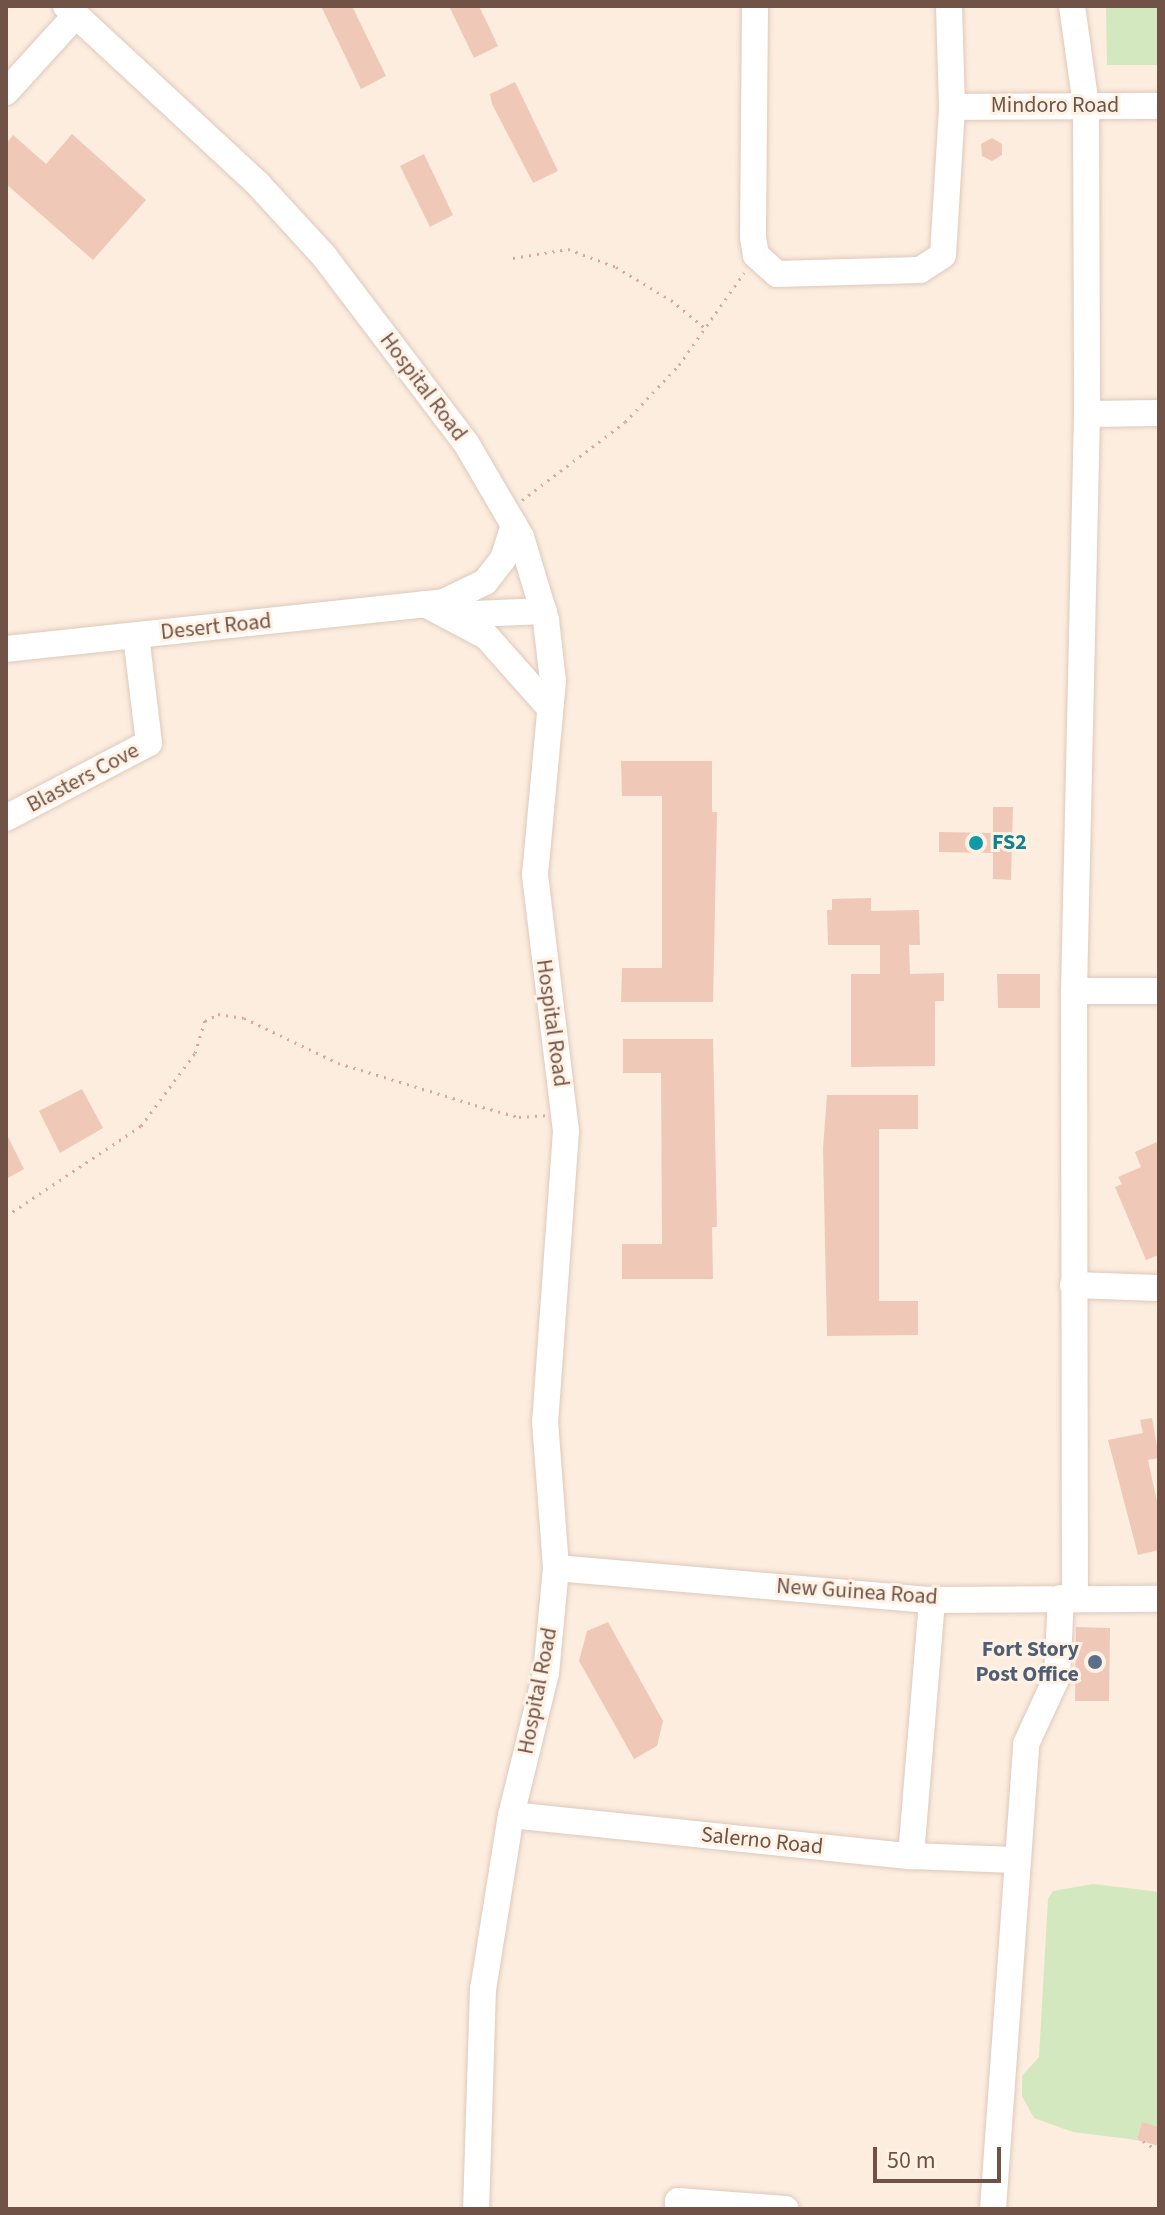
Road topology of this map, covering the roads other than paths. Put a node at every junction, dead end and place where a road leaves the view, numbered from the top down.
1 (755, 6) edge
2 (949, 6) edge
3 (1072, 6) edge
4 (71, 10) edge
5 (6, 92) edge
6 (1086, 106) junction
7 (1159, 106) edge
8 (952, 107) junction
9 (1159, 413) edge
10 (1087, 414) junction
11 (510, 518) junction
12 (535, 572) junction
13 (486, 581) junction
14 (425, 604) junction
15 (544, 611) junction
16 (451, 615) junction
17 (136, 636) junction
18 (6, 649) edge
19 (550, 708) junction
20 (6, 818) edge
21 (1074, 991) junction
22 (1159, 991) edge
23 (1073, 1285) junction
24 (1159, 1288) edge
25 (556, 1568) junction
26 (1068, 1597) junction
27 (1159, 1599) edge
28 (932, 1600) junction
29 (511, 1815) junction
30 (911, 1856) junction
31 (1014, 1860) junction
32 (476, 2209) edge
33 (678, 2209) edge
34 (786, 2209) edge
35 (993, 2209) edge

1 - 8 street
2 - 8 street
3 - 6 street
4 - 5 street
4 - 11 street, Hospital Road
6 - 7 street, Mindoro Road
6 - 8 street, Mindoro Road
6 - 10 street
9 - 10 street
10 - 21 street
11 - 12 street, Hospital Road
11 - 13 street
12 - 13 street, Desert Road
12 - 15 street, Hospital Road
13 - 14 street, Desert Road
14 - 16 street, Desert Road
14 - 17 street, Desert Road
15 - 16 street, Desert Road
15 - 19 street, Hospital Road
16 - 19 street, Desert Road
17 - 18 street, Desert Road
17 - 20 street, Blasters Cove
19 - 25 street, Hospital Road
21 - 22 street
21 - 23 street
23 - 24 street
23 - 26 street
25 - 28 street, New Guinea Road
25 - 29 street, Hospital Road
26 - 27 street, New Guinea Road
26 - 28 street, New Guinea Road
26 - 31 street
28 - 30 street
29 - 30 street, Salerno Road
29 - 32 street, Hospital Road
30 - 31 street, Salerno Road
31 - 35 street
33 - 34 street

